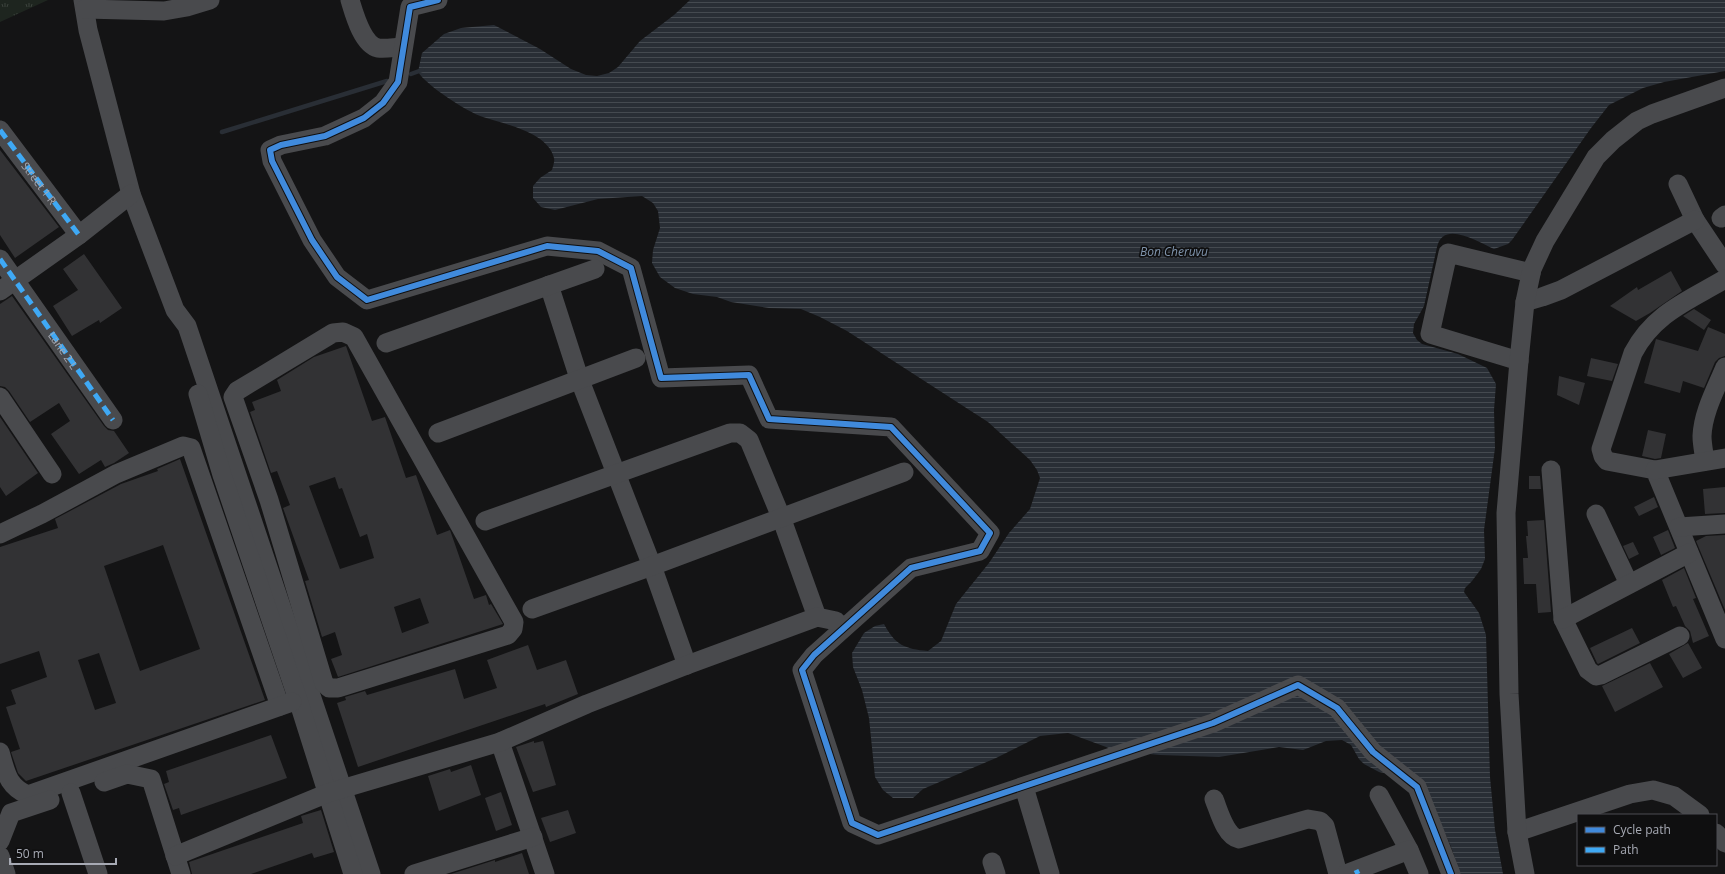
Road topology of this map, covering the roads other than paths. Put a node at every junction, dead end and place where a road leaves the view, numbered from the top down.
1 (210, 0) edge
2 (350, 0) edge
3 (438, 0) edge
4 (84, 4) edge
5 (404, 47) junction
6 (1725, 88) edge
7 (0, 130) edge
8 (1678, 184) dead end
9 (131, 194) junction
10 (1695, 220) junction
11 (79, 235) junction
12 (0, 259) edge
13 (1725, 266) edge
14 (595, 269) dead end
15 (1531, 273) junction
16 (1725, 278) edge
17 (7, 285) edge
18 (548, 286) junction
19 (1525, 302) junction
20 (386, 343) dead end
21 (636, 358) dead end
22 (1519, 361) junction
23 (1725, 367) edge
24 (198, 376) junction
25 (579, 378) junction
26 (0, 397) edge
27 (113, 420) dead end
28 (207, 427) junction
29 (438, 433) dead end
30 (191, 448) junction
31 (1725, 458) edge
32 (1705, 461) junction
33 (198, 466) junction
34 (1551, 470) dead end
35 (1655, 470) junction
36 (904, 472) dead end
37 (616, 473) junction
38 (52, 474) dead end
39 (222, 475) junction
40 (260, 478) junction
41 (241, 497) junction
42 (269, 500) junction
43 (1596, 514) dead end
44 (781, 517) junction
45 (485, 521) dead end
46 (1725, 524) edge
47 (1679, 527) junction
48 (0, 534) edge
49 (1689, 554) junction
50 (652, 566) junction
51 (1629, 584) junction
52 (532, 609) dead end
53 (817, 617) junction
54 (1563, 619) junction
55 (836, 620) dead end
56 (1723, 627) edge
57 (1680, 636) dead end
58 (687, 665) junction
59 (298, 700) junction
60 (280, 706) junction
61 (500, 742) junction
62 (0, 752) edge
63 (1024, 787) junction
64 (335, 790) junction
65 (71, 793) junction
66 (1379, 795) dead end
67 (1214, 799) dead end
68 (1699, 814) edge
69 (1517, 832) junction
70 (1717, 834) edge
71 (532, 837) junction
72 (0, 840) edge
73 (1725, 843) edge
74 (1409, 850) junction
75 (0, 856) edge
76 (178, 865) edge
77 (1353, 873) edge
78 (6, 874) edge
79 (98, 874) edge
80 (353, 874) edge
81 (371, 874) edge
82 (414, 874) edge
83 (545, 874) edge
84 (1050, 874) edge
85 (1338, 874) edge
86 (1419, 874) edge
87 (1451, 874) edge
88 (1525, 874) edge

1 - 4 street
2 - 5 street
3 - 5 street
4 - 9 street
5 - 63 street
6 - 15 street
7 - 11 street, Street 1 R
8 - 10 street
9 - 11 street
9 - 24 street
10 - 13 street
10 - 19 street
11 - 17 street
12 - 17 street, Lane 2 L
14 - 18 street
15 - 19 street
15 - 22 street
16 - 35 street
17 - 27 street, Lane 2 L
18 - 20 street
18 - 25 street
19 - 22 street
21 - 25 street
22 - 69 street
23 - 32 street
24 - 28 street
24 - 41 street
25 - 29 street
25 - 37 street
26 - 38 street
28 - 30 street
28 - 39 street
30 - 33 street
30 - 48 street
31 - 32 street
32 - 35 street
33 - 39 street
33 - 60 street
34 - 54 street
35 - 47 street
36 - 44 street
37 - 44 street
37 - 45 street
37 - 50 street
39 - 41 street
40 - 41 street
40 - 42 street
40 - 42 street
41 - 42 street
41 - 59 street
41 - 64 street
43 - 51 street
44 - 50 street
44 - 53 street
46 - 47 street
47 - 49 street
49 - 51 street
49 - 56 street
50 - 52 street
50 - 58 street
51 - 54 street
53 - 55 street
53 - 58 street
54 - 57 street
58 - 61 street
59 - 60 street
59 - 64 street
60 - 62 street
61 - 64 street
61 - 71 street
63 - 84 street
63 - 87 street
64 - 76 street
64 - 80 street
64 - 81 street
65 - 72 street
65 - 76 street
65 - 79 street
66 - 74 street
67 - 85 street
68 - 69 street
69 - 88 street
70 - 73 street
71 - 82 street
71 - 83 street
74 - 77 street
74 - 86 street
75 - 78 street

